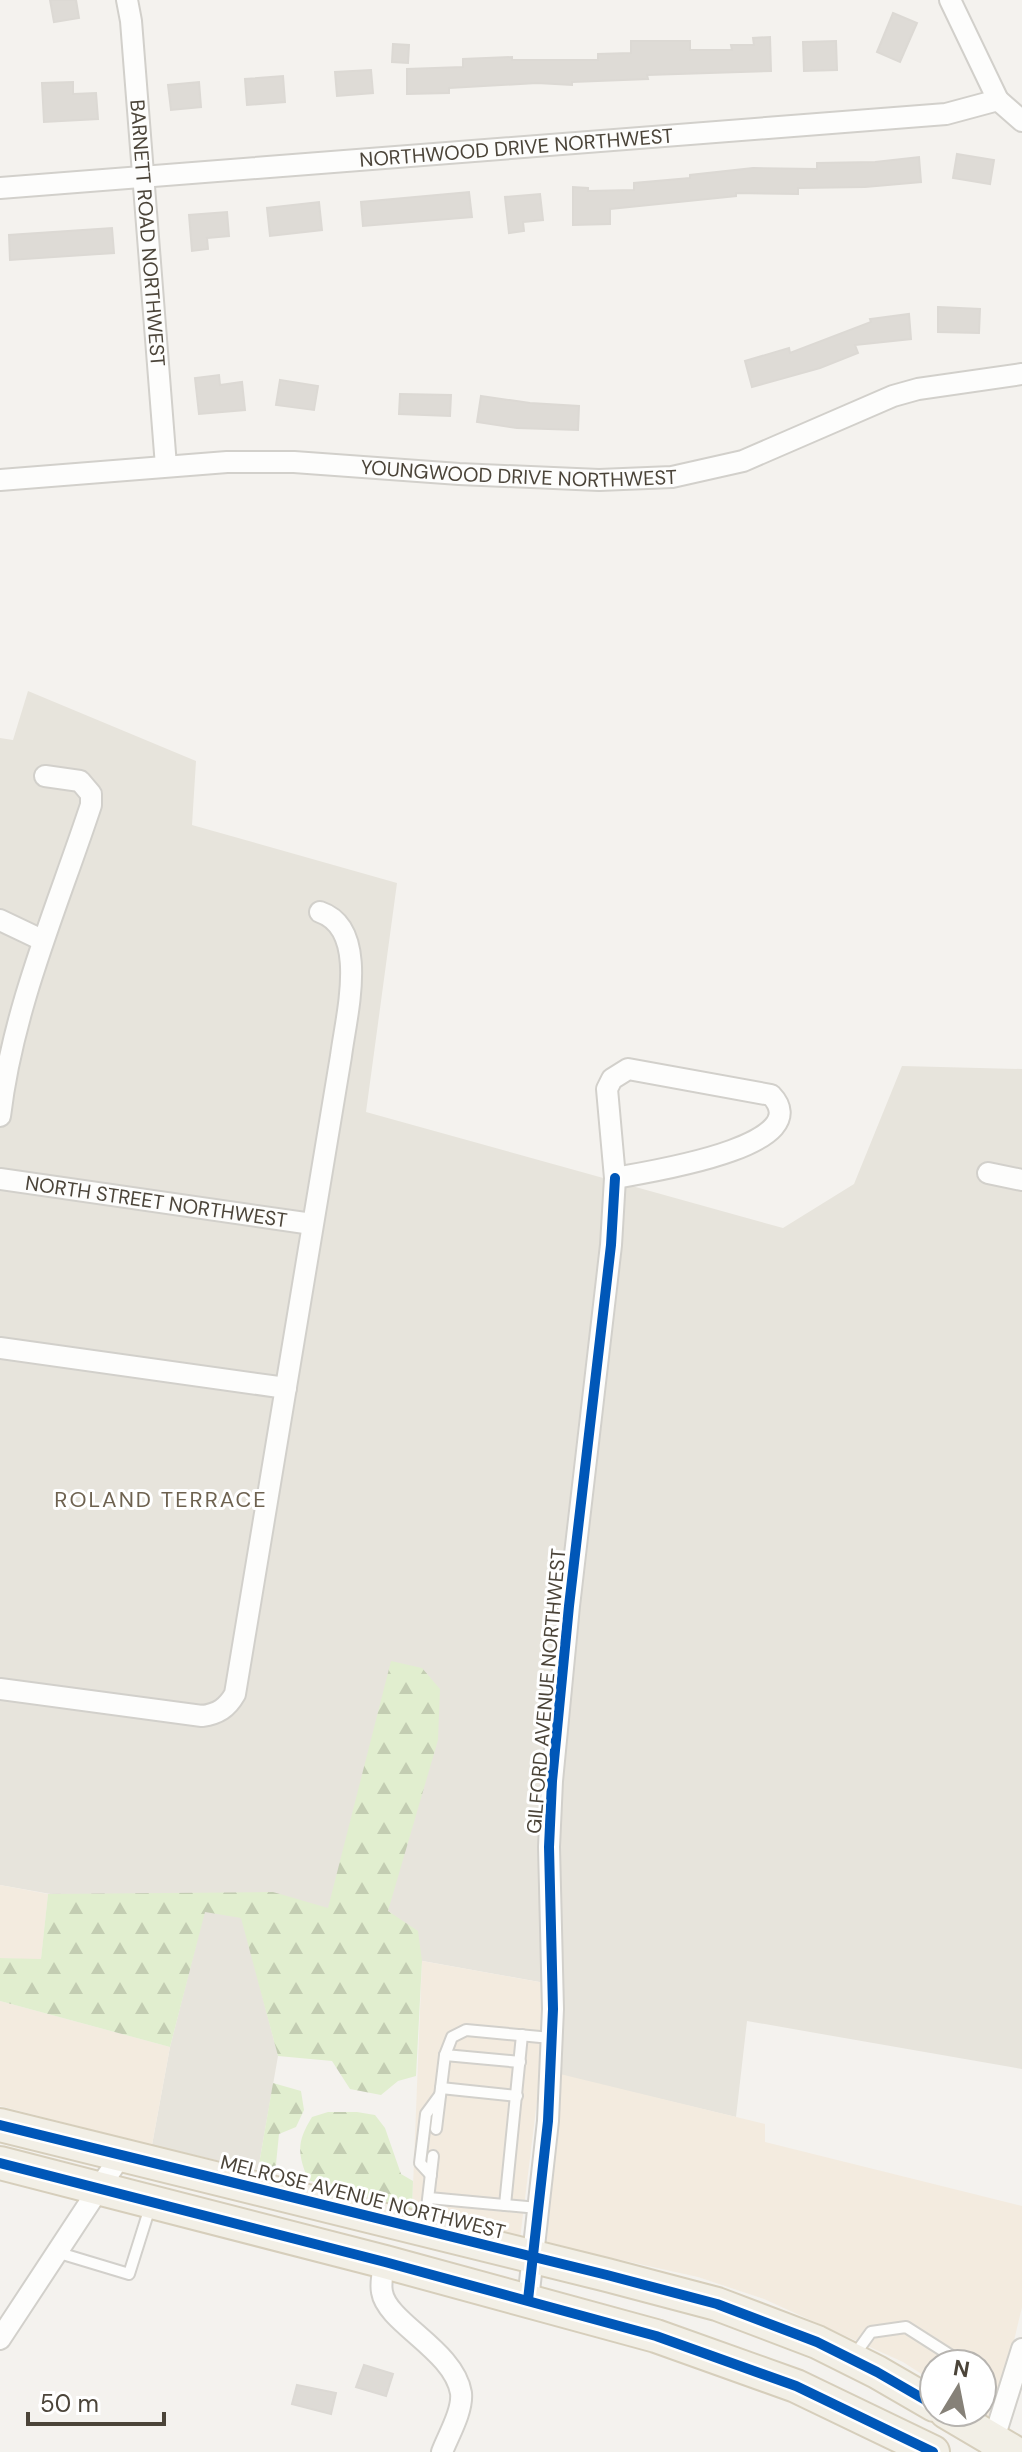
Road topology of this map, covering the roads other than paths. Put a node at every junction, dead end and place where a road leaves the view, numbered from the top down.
1 (127, 0) edge
2 (950, 0) edge
3 (998, 100) junction
4 (1022, 121) edge
5 (144, 178) junction
6 (0, 188) edge
7 (1022, 374) edge
8 (166, 466) junction
9 (0, 480) edge
10 (45, 776) dead end
11 (320, 912) dead end
12 (0, 920) edge
13 (42, 940) junction
14 (0, 1116) edge
15 (988, 1173) dead end
16 (615, 1178) junction
17 (0, 1179) edge
18 (1022, 1180) edge
19 (312, 1224) junction
20 (0, 1348) edge
21 (286, 1388) junction
22 (0, 1689) edge
23 (522, 2035) junction
24 (551, 2038) junction
25 (445, 2055) junction
26 (520, 2062) junction
27 (441, 2091) junction
28 (517, 2096) junction
29 (0, 2125) edge
30 (436, 2129) dead end
31 (121, 2155) junction
32 (433, 2156) dead end
33 (0, 2163) edge
34 (431, 2175) junction
35 (99, 2188) junction
36 (429, 2198) junction
37 (152, 2201) junction
38 (505, 2205) junction
39 (538, 2208) junction
40 (425, 2232) junction
41 (56, 2252) junction
42 (532, 2257) junction
43 (385, 2262) junction
44 (528, 2300) junction
45 (0, 2339) edge
46 (939, 2348) edge
47 (1022, 2349) edge
48 (851, 2359) junction
49 (918, 2395) edge
50 (970, 2428) edge
51 (999, 2448) edge
52 (442, 2452) edge
53 (933, 2452) edge

1 - 5 street, BARNETT ROAD NORTHWEST
2 - 3 street
3 - 4 street
3 - 5 street, NORTHWOOD DRIVE NORTHWEST
5 - 6 street, NORTHWOOD DRIVE NORTHWEST
5 - 8 street, BARNETT ROAD NORTHWEST
7 - 8 street, YOUNGWOOD DRIVE NORTHWEST
8 - 9 street, YOUNGWOOD DRIVE NORTHWEST
10 - 13 street
11 - 19 street
12 - 13 street
13 - 14 street
15 - 18 street
16 - 16 street, GILFORD AVENUE NORTHWEST
16 - 24 street, GILFORD AVENUE NORTHWEST
17 - 19 street, NORTH STREET NORTHWEST
19 - 21 street
20 - 21 street
21 - 22 street
23 - 24 lane
23 - 25 lane
23 - 26 lane
24 - 39 street, GILFORD AVENUE NORTHWEST
25 - 26 lane
25 - 27 lane
26 - 28 lane
27 - 28 lane
27 - 30 lane
27 - 34 lane
28 - 38 lane
29 - 31 main road, MELROSE AVENUE NORTHWEST
31 - 35 street
31 - 40 main road, MELROSE AVENUE NORTHWEST
32 - 34 lane
33 - 35 main road
34 - 36 lane
35 - 37 main road
35 - 41 street
36 - 38 lane
36 - 40 lane
37 - 41 lane
37 - 43 main road
38 - 39 lane
39 - 42 street, GILFORD AVENUE NORTHWEST
40 - 42 main road, MELROSE AVENUE NORTHWEST
41 - 45 street
42 - 44 street, GILFORD AVENUE NORTHWEST
42 - 48 main road, MELROSE AVENUE NORTHWEST
43 - 44 main road
43 - 52 street
44 - 53 main road
46 - 48 lane
47 - 51 street
48 - 49 main road, MELROSE AVENUE NORTHWEST
50 - 51 main road

